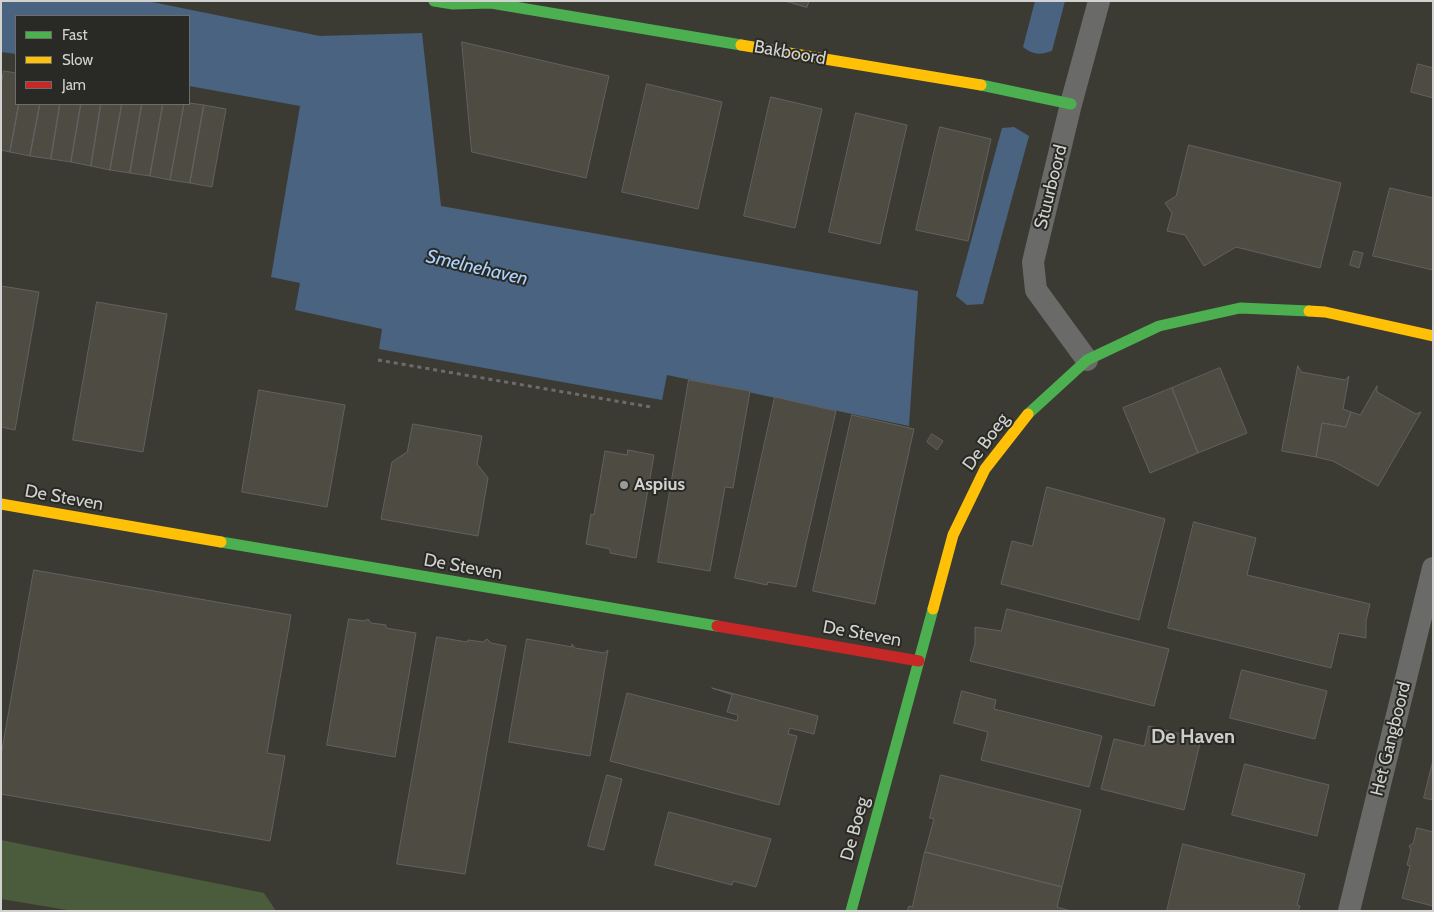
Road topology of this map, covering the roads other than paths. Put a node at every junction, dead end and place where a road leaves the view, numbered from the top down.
1 (434, 1) edge
2 (1099, 1) edge
3 (508, 3) edge
4 (1072, 104) junction
5 (1433, 336) edge
6 (1087, 360) junction
7 (1, 504) edge
8 (1433, 568) edge
9 (919, 661) junction
10 (851, 911) edge
11 (1349, 911) edge

1 - 3 street, Bakboord
2 - 4 street, Stuurboord
3 - 4 street, Bakboord
4 - 6 street, Stuurboord
5 - 6 street, De Boeg
6 - 9 street, De Boeg
7 - 9 street, De Steven
8 - 11 street, Het Gangboord
9 - 10 street, De Boeg

